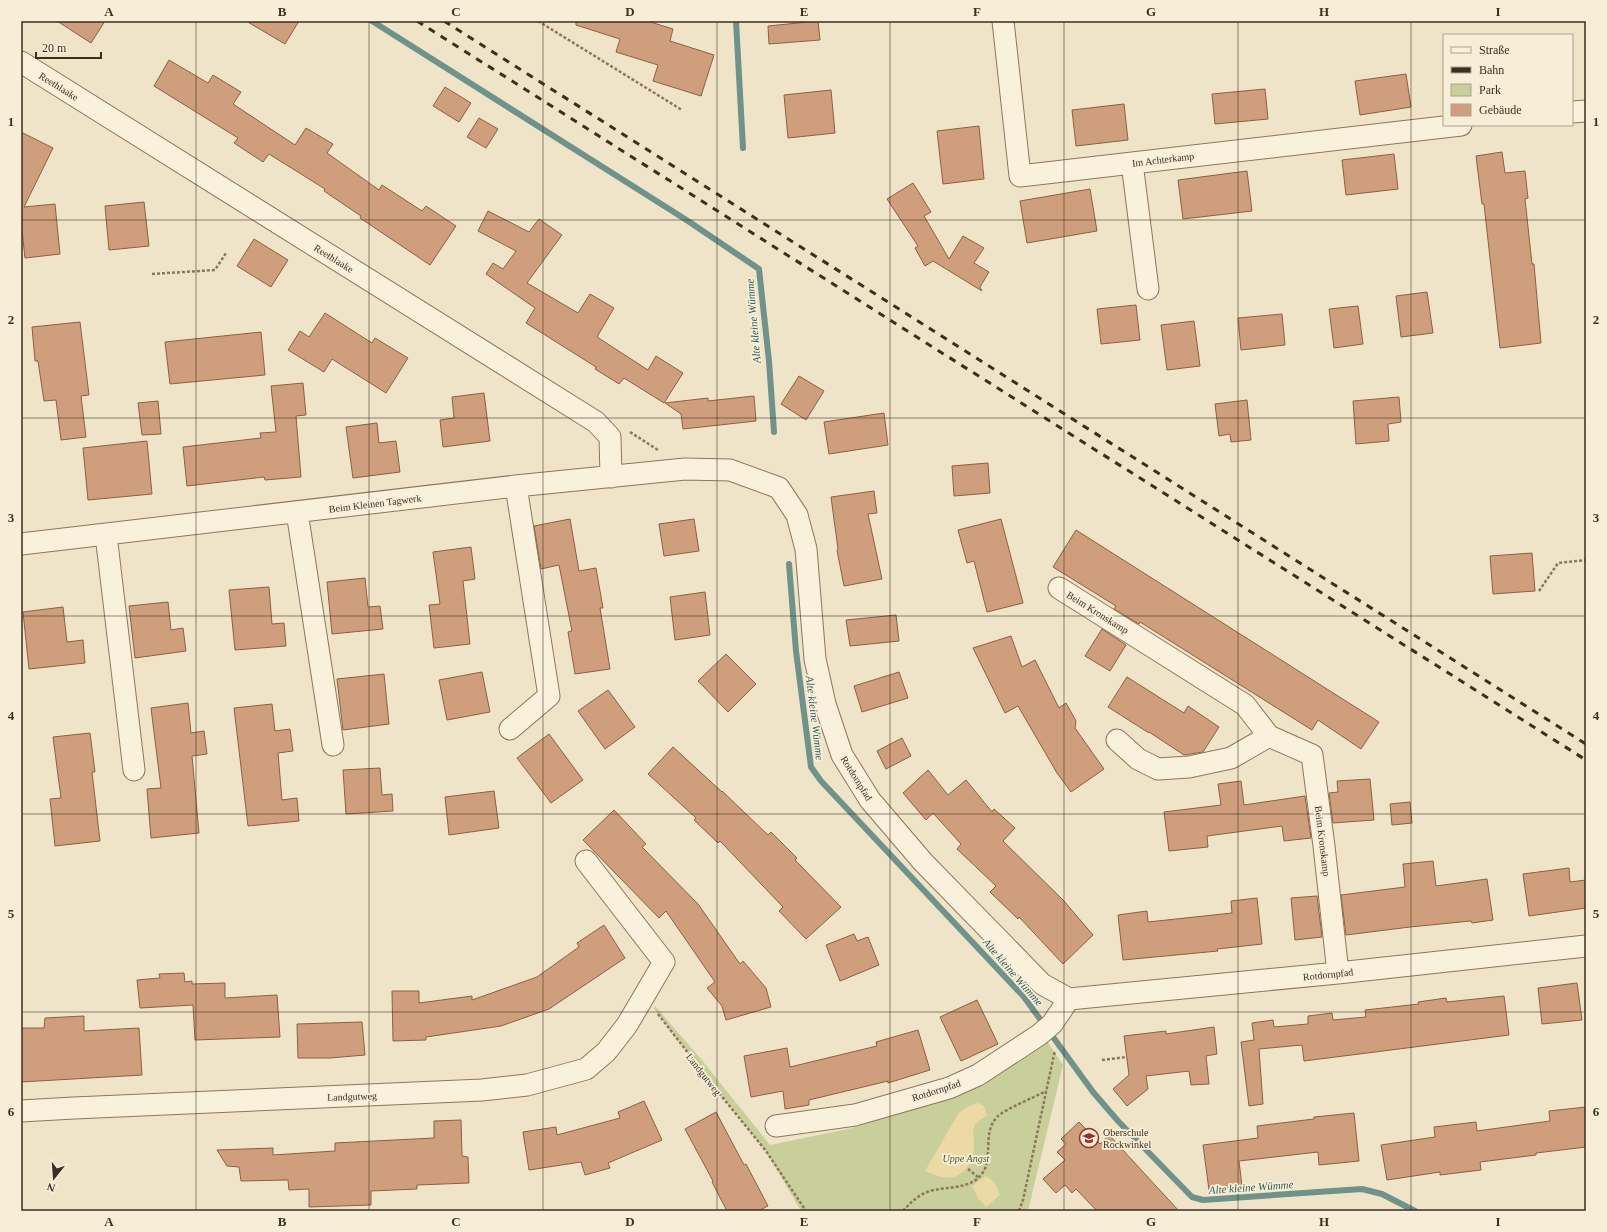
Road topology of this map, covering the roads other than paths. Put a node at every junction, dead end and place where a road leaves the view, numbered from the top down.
1 (1003, 21) edge
2 (21, 62) edge
3 (1586, 111) edge
4 (1573, 112) edge
5 (1452, 126) edge
6 (1132, 163) junction
7 (1148, 289) dead end
8 (730, 470) joint
9 (611, 477) junction
10 (516, 486) junction
11 (297, 512) junction
12 (106, 535) junction
13 (21, 544) edge
14 (1059, 588) dead end
15 (510, 729) dead end
16 (1269, 736) junction
17 (1117, 740) dead end
18 (333, 745) dead end
19 (134, 770) dead end
20 (586, 861) dead end
21 (1586, 946) edge
22 (1338, 973) junction
23 (1069, 999) junction
24 (21, 1111) edge
25 (776, 1126) dead end

1 - 6 street, Im Achterkamp
2 - 9 street, Reethlaake
3 - 4 street
5 - 6 street, Im Achterkamp
6 - 7 street
8 - 9 street, Beim Kleinen Tagwerk
8 - 23 street, Rotdornpfad
9 - 10 street, Beim Kleinen Tagwerk
10 - 11 street, Beim Kleinen Tagwerk
10 - 15 street
11 - 12 street, Beim Kleinen Tagwerk
11 - 18 street
12 - 13 street, Beim Kleinen Tagwerk
12 - 19 street
14 - 16 street, Beim Kronskamp
16 - 17 street
16 - 22 street, Beim Kronskamp
20 - 24 street, Landgutweg
21 - 22 street, Rotdornpfad
22 - 23 street, Rotdornpfad
23 - 25 street, Rotdornpfad

